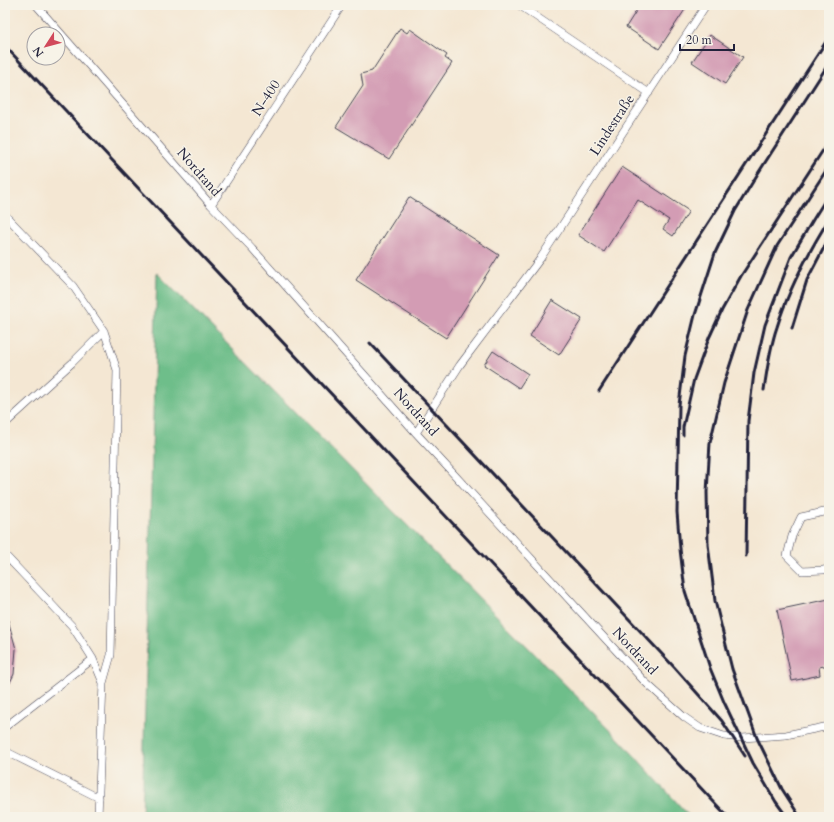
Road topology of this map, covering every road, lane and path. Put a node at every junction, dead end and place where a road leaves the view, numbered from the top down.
1 (36, 5) edge
2 (342, 5) edge
3 (706, 5) edge
4 (524, 6) edge
5 (649, 93) junction
6 (211, 205) junction
7 (5, 215) edge
8 (104, 331) junction
9 (5, 424) edge
10 (416, 433) junction
11 (829, 511) edge
12 (5, 555) edge
13 (829, 569) edge
14 (93, 659) junction
15 (103, 683) junction
16 (829, 726) edge
17 (5, 727) edge
18 (5, 749) edge
19 (99, 798) junction
20 (98, 817) edge

1 - 6 lane, Nordrand
2 - 6 lane, N-400
3 - 5 lane, Lindestraße
4 - 5 lane
5 - 10 lane, Lindestraße
6 - 10 lane, Nordrand
7 - 8 lane
8 - 9 lane
8 - 15 lane
10 - 16 lane, Nordrand
11 - 13 lane
12 - 14 lane
14 - 15 lane
14 - 17 lane
15 - 19 lane
18 - 19 lane
19 - 20 lane

